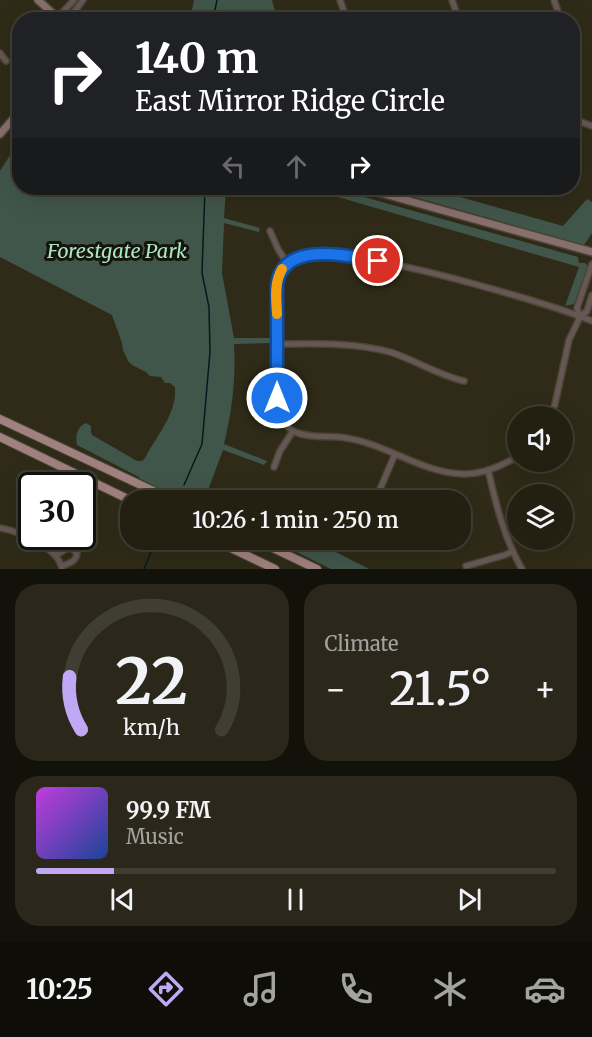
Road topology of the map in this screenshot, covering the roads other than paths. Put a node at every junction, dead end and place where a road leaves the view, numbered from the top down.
1 (38, 0) edge
2 (74, 0) edge
3 (51, 12) edge
4 (65, 12) edge
5 (0, 53) edge
6 (6, 61) dead end
7 (12, 120) edge
8 (0, 134) edge
9 (388, 195) edge
10 (270, 231) dead end
11 (592, 252) edge
12 (287, 263) junction
13 (592, 264) edge
14 (592, 295) edge
15 (579, 317) junction
16 (592, 321) edge
17 (277, 344) junction
18 (464, 381) dead end
19 (554, 406) edge
20 (0, 418) edge
21 (293, 431) junction
22 (0, 437) edge
23 (395, 454) junction
24 (507, 462) edge
25 (274, 467) dead end
26 (488, 470) junction
27 (152, 490) edge
28 (380, 490) edge
29 (120, 495) edge
30 (0, 528) edge
31 (235, 550) edge
32 (277, 550) edge
33 (513, 551) junction
34 (60, 563) edge
35 (466, 566) dead end
36 (275, 569) edge
37 (317, 569) edge
38 (522, 569) edge

1 - 3 street
2 - 4 street
5 - 6 street
7 - 8 street
9 - 11 street
10 - 12 street
12 - 15 street
12 - 17 street
13 - 15 street
14 - 15 street
15 - 16 street
15 - 19 street
17 - 18 street
17 - 21 street
20 - 27 main road
21 - 23 street
21 - 25 street
22 - 29 main road
23 - 26 street
23 - 28 street
24 - 26 street
26 - 33 street
30 - 34 street
31 - 36 main road
32 - 37 main road
33 - 35 street
33 - 38 street

